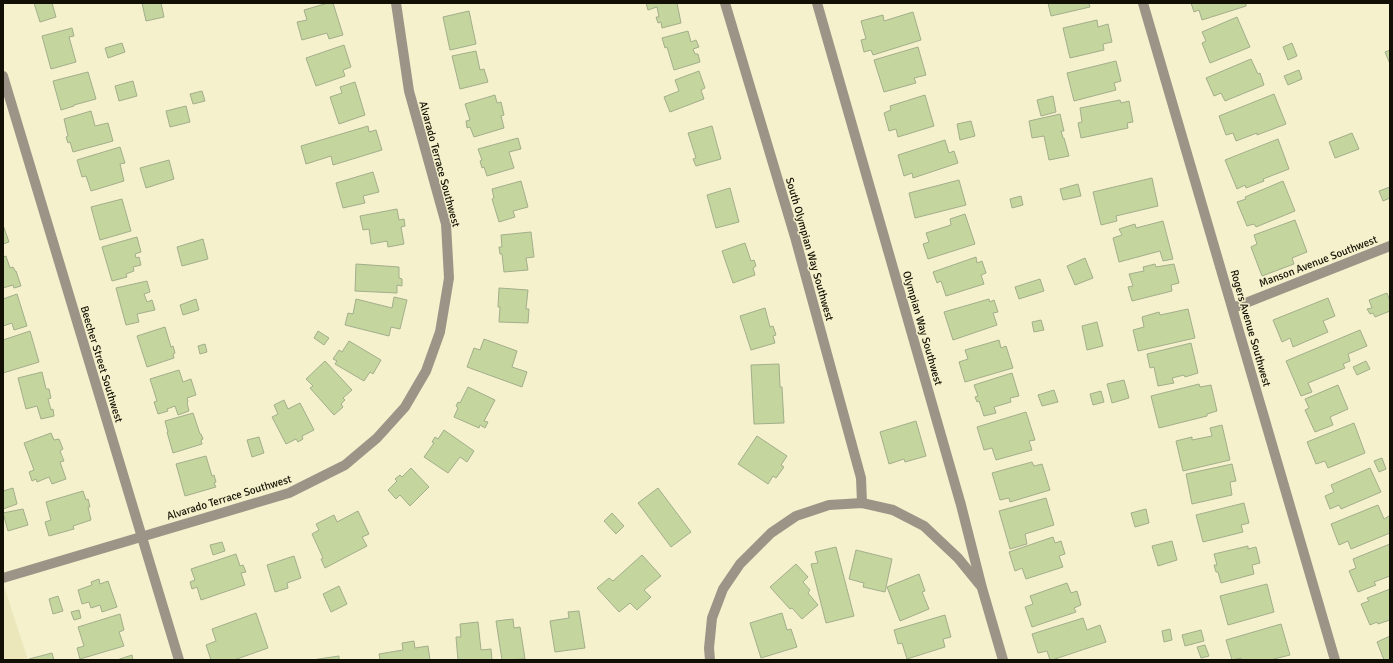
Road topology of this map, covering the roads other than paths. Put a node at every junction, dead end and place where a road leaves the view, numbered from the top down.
1 (396, 3) edge
2 (725, 3) edge
3 (817, 3) edge
4 (1144, 3) edge
5 (3, 76) edge
6 (1390, 246) edge
7 (1232, 308) junction
8 (862, 503) junction
9 (142, 537) junction
10 (3, 578) edge
11 (982, 588) junction
12 (179, 660) edge
13 (710, 660) edge
14 (1003, 660) edge
15 (1334, 660) edge

1 - 9 street, Alvarado Terrace Southwest
2 - 8 street, South Olympian Way Southwest
3 - 11 street, Olympian Way Southwest
4 - 7 street, Rogers Avenue Southwest
5 - 9 street, Beecher Street Southwest
6 - 7 street, Manson Avenue Southwest
7 - 15 street, Rogers Avenue Southwest
8 - 11 street
8 - 13 street
9 - 10 street, Alvarado Terrace Southwest
9 - 12 street, Beecher Street Southwest
11 - 14 street, Olympian Way Southwest

